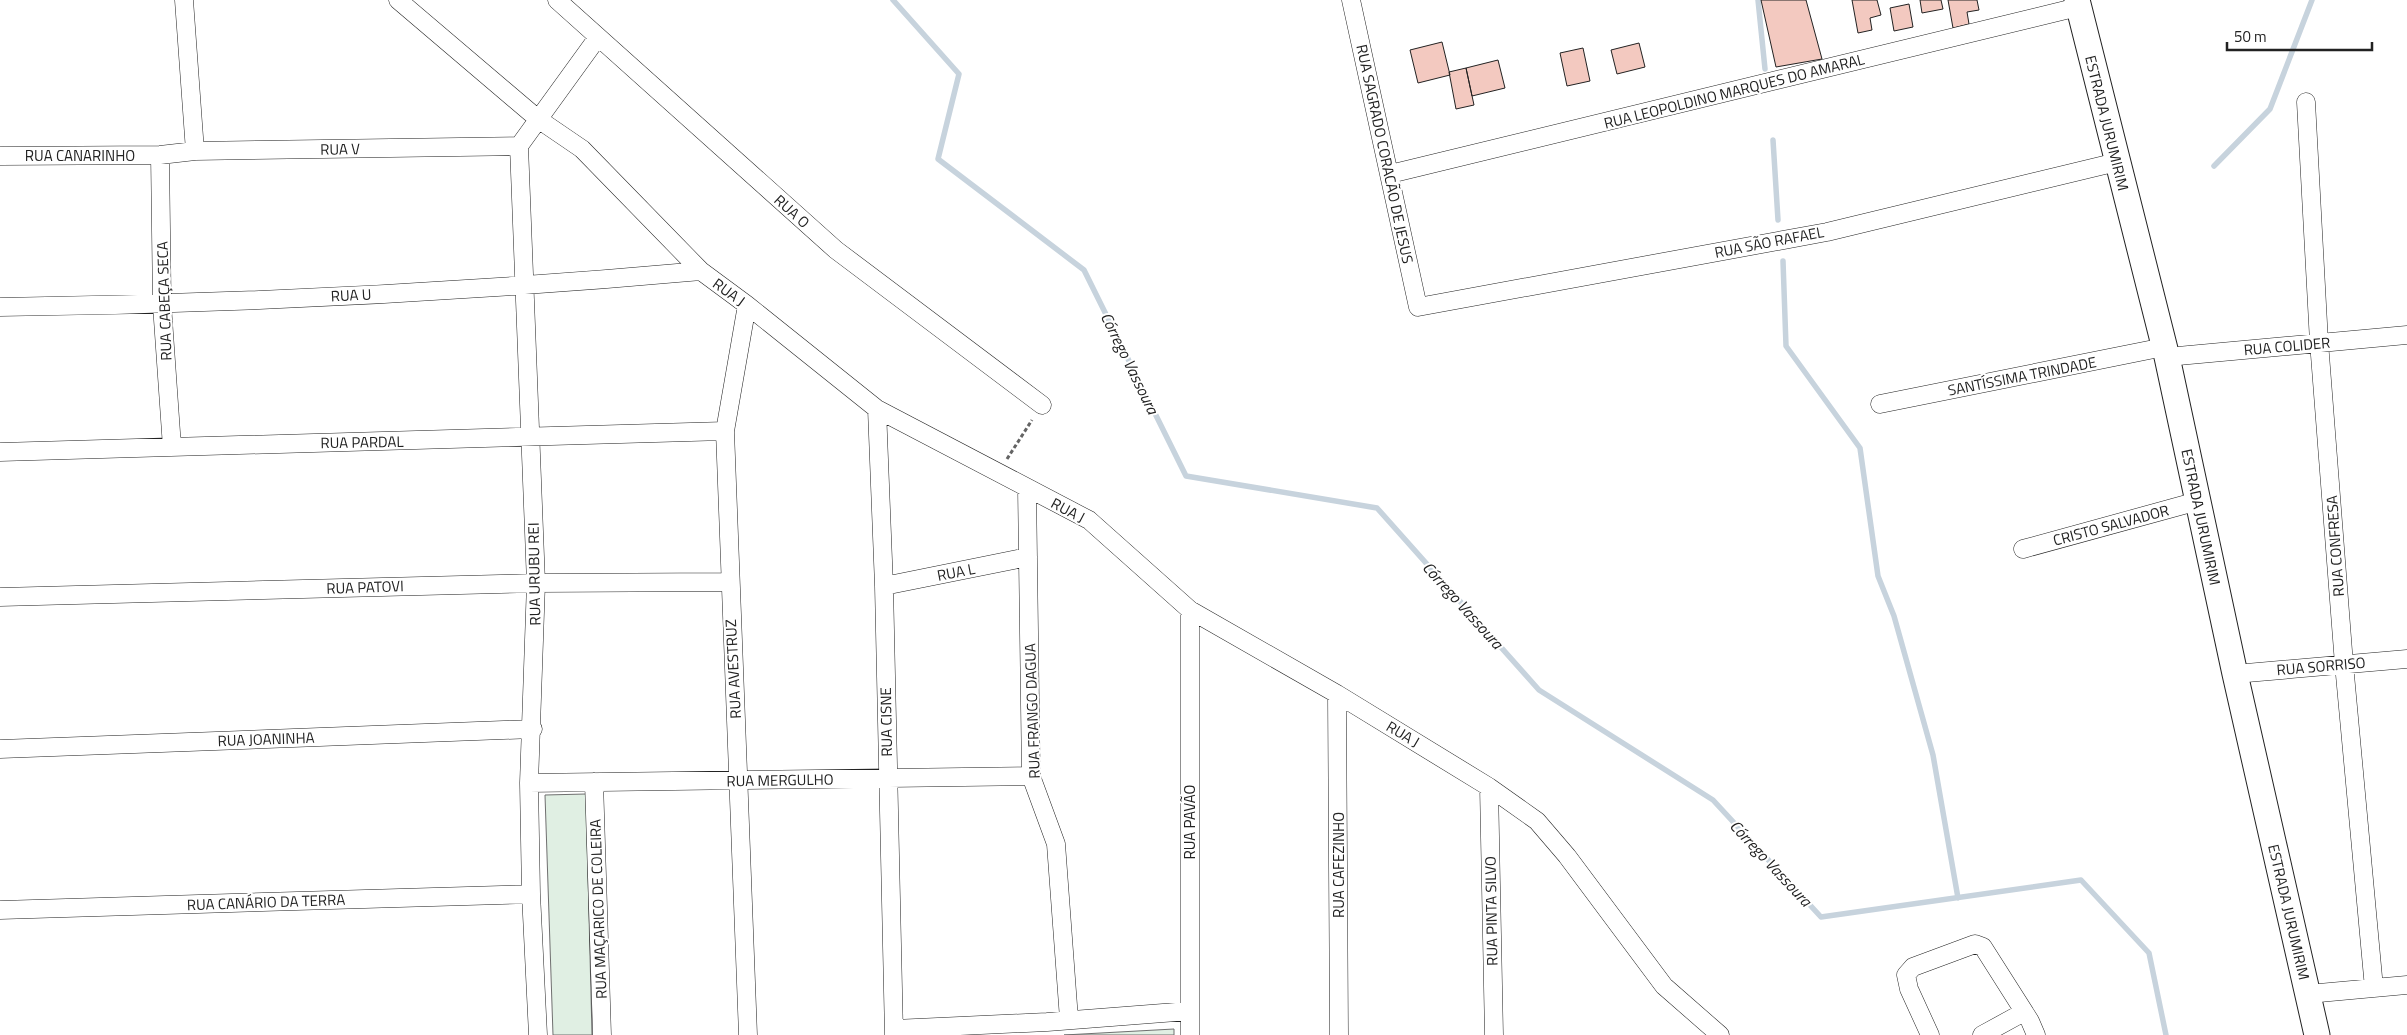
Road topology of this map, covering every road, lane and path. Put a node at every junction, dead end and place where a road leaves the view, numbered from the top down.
1 (184, 0) edge
2 (398, 0) edge
3 (557, 0) edge
4 (1351, 0) edge
5 (2078, 3) edge
6 (598, 37) junction
7 (2306, 102) dead end
8 (538, 119) junction
9 (519, 146) junction
10 (196, 151) junction
11 (160, 155) junction
12 (0, 156) edge
13 (2117, 162) junction
14 (1390, 174) junction
15 (701, 271) junction
16 (525, 286) junction
17 (162, 305) junction
18 (747, 305) junction
19 (0, 307) edge
20 (1418, 307) joint
21 (2407, 335) edge
22 (2319, 342) junction
23 (2165, 352) junction
24 (1880, 404) dead end
25 (1042, 405) joint
26 (877, 409) junction
27 (725, 431) junction
28 (529, 438) junction
29 (172, 447) junction
30 (0, 452) edge
31 (998, 473) junction
32 (1027, 488) junction
33 (2198, 501) junction
34 (2023, 550) dead end
35 (1028, 557) junction
36 (729, 582) junction
37 (536, 583) junction
38 (884, 586) junction
39 (0, 597) edge
40 (1190, 610) junction
41 (2407, 659) edge
42 (2344, 664) junction
43 (2235, 674) junction
44 (1337, 694) junction
45 (533, 730) junction
46 (0, 749) edge
47 (1031, 776) junction
48 (887, 778) junction
49 (739, 780) junction
50 (594, 782) junction
51 (529, 783) junction
52 (1489, 787) junction
53 (531, 894) junction
54 (0, 910) edge
55 (2407, 985) edge
56 (2374, 988) junction
57 (2308, 994) junction
58 (1189, 1011) junction
59 (2024, 1012) junction
60 (1069, 1018) junction
61 (1047, 1028) edge
62 (894, 1032) edge
63 (1927, 1034) edge
64 (538, 1035) edge
65 (602, 1035) edge
66 (748, 1035) edge
67 (1190, 1035) edge
68 (1339, 1035) edge
69 (1494, 1035) edge
70 (1720, 1035) edge
71 (1982, 1035) edge
72 (2036, 1035) edge
73 (2317, 1035) edge

1 - 10 street
2 - 8 street, RUA J
3 - 6 street, RUA O
4 - 14 street, RUA SAGRADO CORACÃO DE JESUS
5 - 13 main road, ESTRADA JURUMIRIM
5 - 14 street, RUA LEOPOLDINO MARQUES DO AMARAL
6 - 8 street
6 - 25 street, RUA O
7 - 22 street, RUA CONFRESA
8 - 9 street
8 - 15 street, RUA J
9 - 10 street, RUA V
9 - 16 street, RUA URUBU REI
10 - 11 street, RUA V
11 - 12 street, RUA CANARINHO
11 - 17 street, RUA CABEÇA SECA
13 - 20 street, RUA SÃO RAFAEL
13 - 23 main road, ESTRADA JURUMIRIM
14 - 20 street, RUA SAGRADO CORACÃO DE JESUS
15 - 16 street, RUA U
15 - 18 street, RUA J
16 - 17 street, RUA U
16 - 28 street, RUA URUBU REI
17 - 19 street, RUA U
17 - 29 street, RUA CABEÇA SECA
18 - 26 street, RUA J
18 - 27 street, RUA AVESTRUZ
21 - 22 street, RUA COLIDER
22 - 23 street, RUA COLIDER
22 - 42 street, RUA CONFRESA
23 - 24 street, SANTÍSSIMA TRINDADE
23 - 33 main road, ESTRADA JURUMIRIM
25 - 31 path
26 - 31 street, RUA J
26 - 38 street, RUA CISNE
27 - 28 street, RUA PARDAL
27 - 36 street, RUA AVESTRUZ
28 - 29 street, RUA PARDAL
28 - 37 street, RUA URUBU REI
29 - 30 street, RUA PARDAL
31 - 32 street, RUA J
32 - 35 street, RUA FRANGO DAGUA
32 - 40 street, RUA J
33 - 34 street, CRISTO SALVADOR
33 - 43 main road, ESTRADA JURUMIRIM
35 - 38 street, RUA L
35 - 47 street, RUA FRANGO DAGUA
36 - 37 street, RUA PATOVI
36 - 49 street, RUA AVESTRUZ
37 - 39 street, RUA PATOVI
37 - 45 street, RUA URUBU REI
38 - 48 street, RUA CISNE
40 - 44 street, RUA J
40 - 58 street, RUA PAVÃO
41 - 42 street, RUA SORRISO
42 - 43 street, RUA SORRISO
42 - 56 street, RUA CONFRESA
43 - 57 main road, ESTRADA JURUMIRIM
44 - 52 street, RUA J
44 - 68 street, RUA CAFEZINHO
45 - 46 street, RUA JOANINHA
45 - 51 street, RUA URUBU REI
47 - 48 street, RUA MERGULHO
47 - 60 street, RUA FRANGO DAGUA
48 - 49 street, RUA MERGULHO
48 - 62 street, RUA CISNE
49 - 50 street, RUA MERGULHO
49 - 66 street, RUA AVESTRUZ
50 - 51 street, RUA MERGULHO
50 - 65 street, RUA MAÇARICO DE COLEIRA
51 - 53 street, RUA URUBU REI
52 - 69 street, RUA PINTA SILVO
52 - 70 street, RUA J
53 - 54 street, RUA CANÁRIO DA TERRA
53 - 64 street, RUA URUBU REI
55 - 56 street
56 - 57 street
57 - 73 main road, ESTRADA JURUMIRIM
58 - 60 street
58 - 67 street, RUA PAVÃO
59 - 63 street
59 - 71 street
59 - 72 street
60 - 61 street
61 - 62 street

